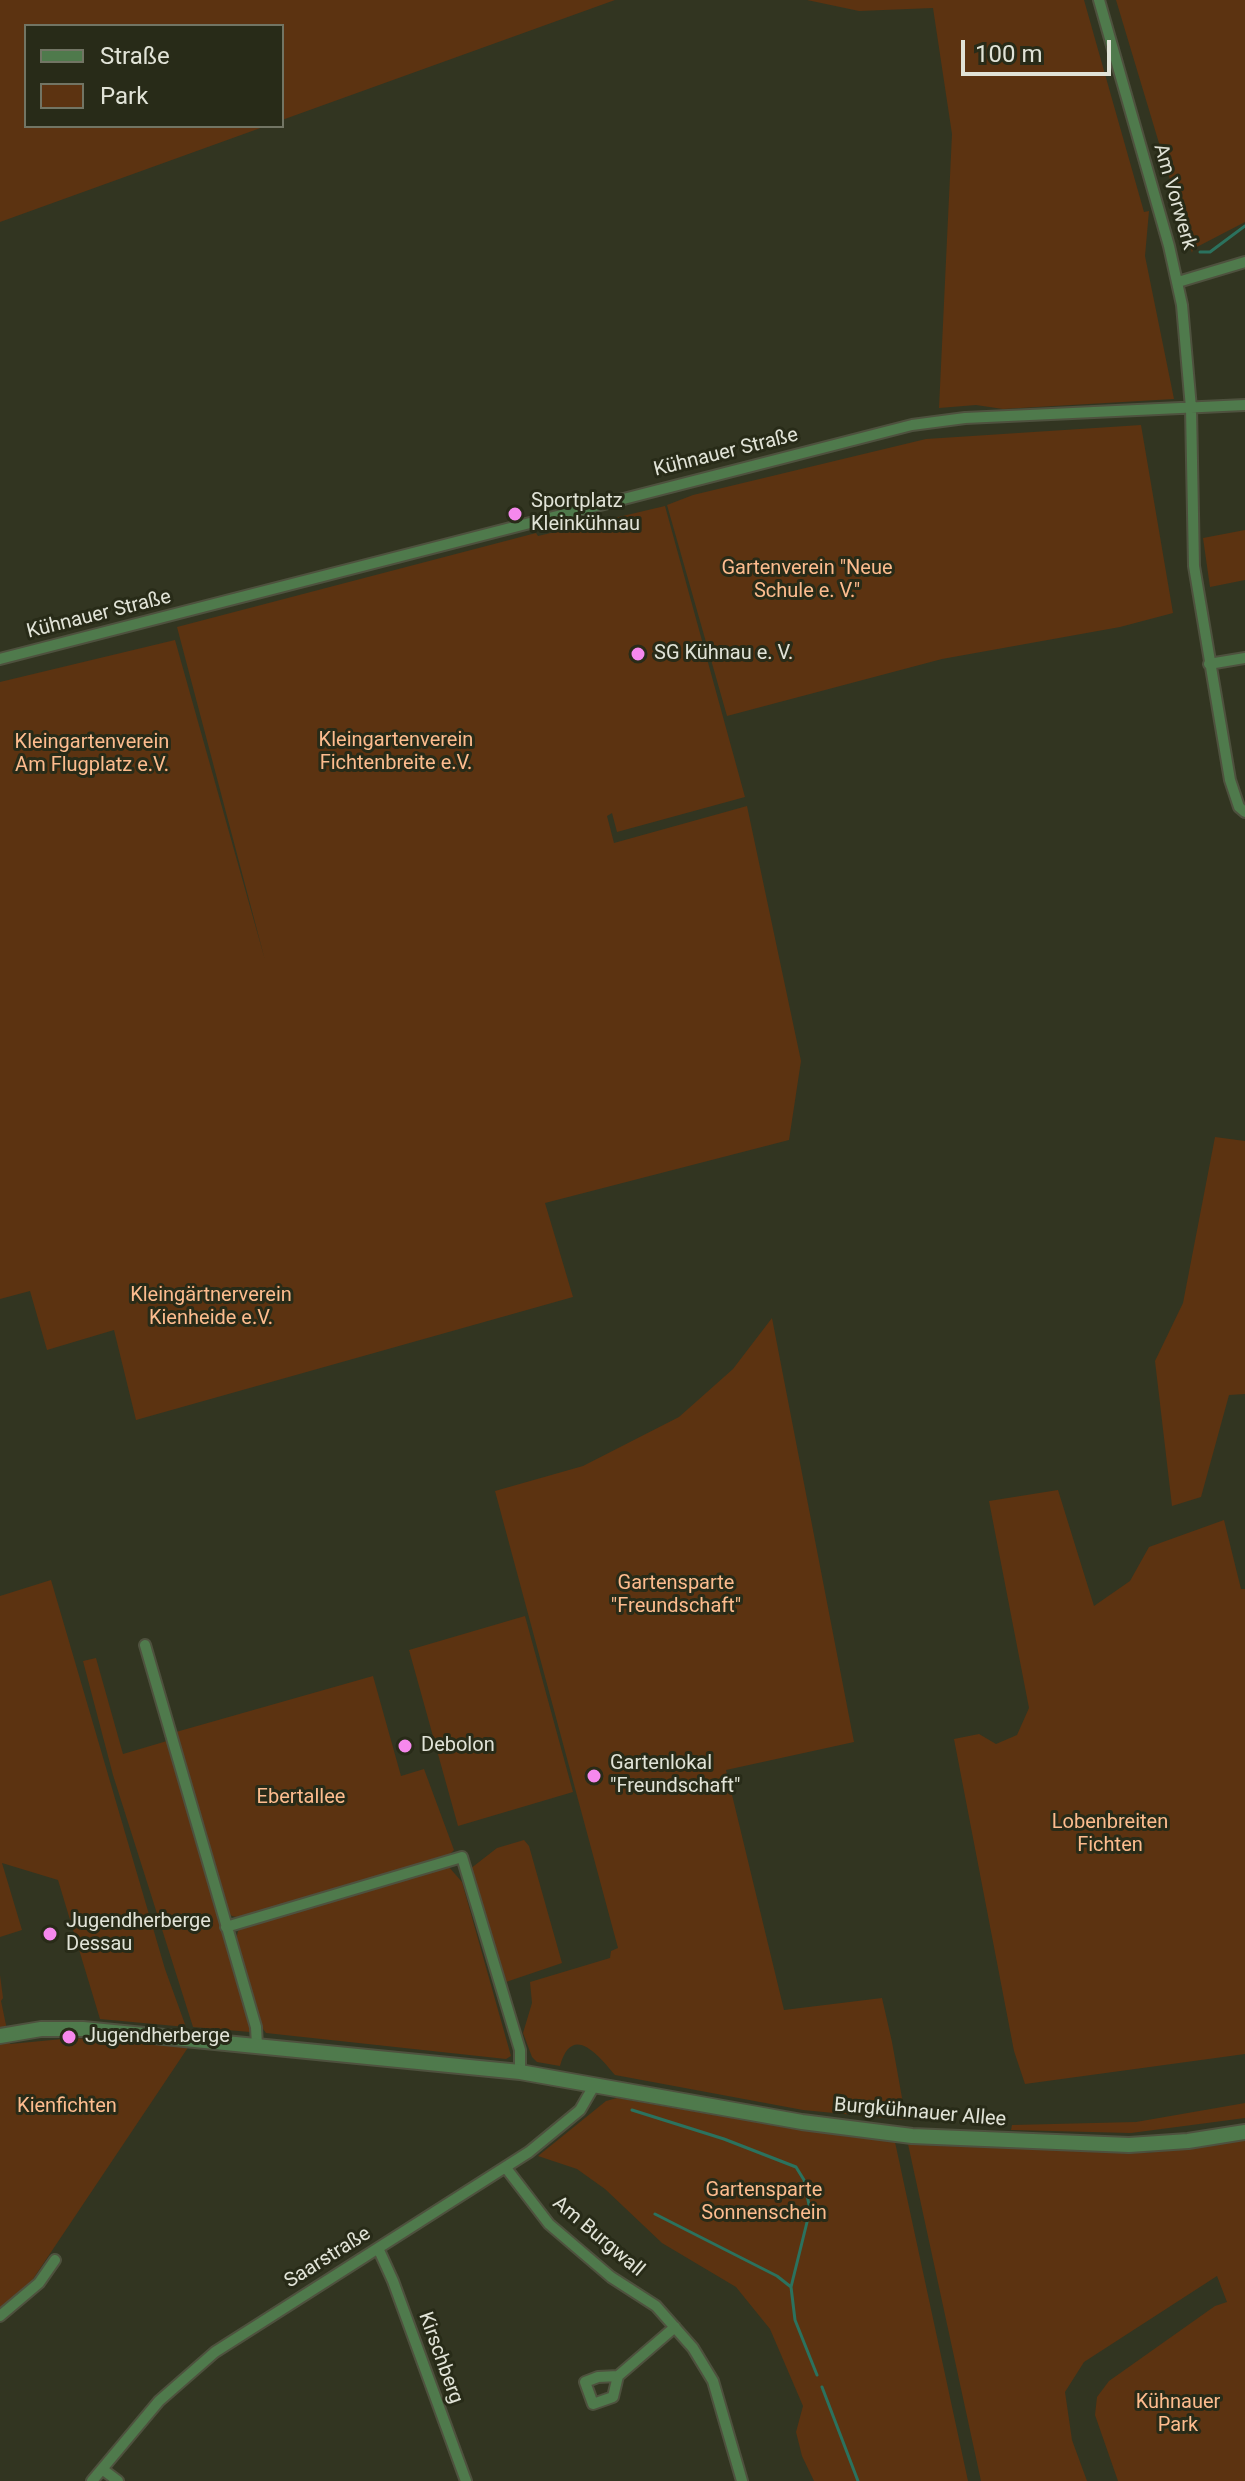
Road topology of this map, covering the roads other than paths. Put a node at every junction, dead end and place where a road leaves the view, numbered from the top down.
1 (1099, 0) edge
2 (1245, 262) edge
3 (1178, 282) junction
4 (1245, 405) edge
5 (1191, 408) junction
6 (1245, 658) edge
7 (0, 659) edge
8 (1209, 664) junction
9 (1245, 812) edge
10 (145, 1645) dead end
11 (226, 1927) junction
12 (0, 2036) edge
13 (257, 2046) junction
14 (520, 2072) junction
15 (595, 2084) junction
16 (1245, 2132) edge
17 (506, 2168) junction
18 (378, 2248) junction
19 (55, 2260) dead end
20 (0, 2316) edge
21 (675, 2327) junction
22 (618, 2376) dead end
23 (102, 2469) junction
24 (92, 2481) edge
25 (118, 2481) edge
26 (466, 2481) edge
27 (740, 2481) edge

1 - 3 street, Am Vorwerk
2 - 3 street
3 - 5 street, Am Vorwerk
4 - 5 street, Kühnauer Straße
5 - 7 street, Kühnauer Straße
5 - 8 street, Am Vorwerk
6 - 8 street
8 - 9 street, Am Vorwerk
10 - 11 street
11 - 13 street
11 - 14 street
12 - 13 street
13 - 14 street
14 - 15 street
15 - 16 street, Burgkühnauer Allee
15 - 17 street, Saarstraße
17 - 18 street, Saarstraße
17 - 21 street, Am Burgwall
18 - 23 street, Saarstraße
18 - 26 street, Kirschberg
19 - 20 street
21 - 22 street
21 - 27 street, Am Burgwall
23 - 24 street, Saarstraße
23 - 25 street

